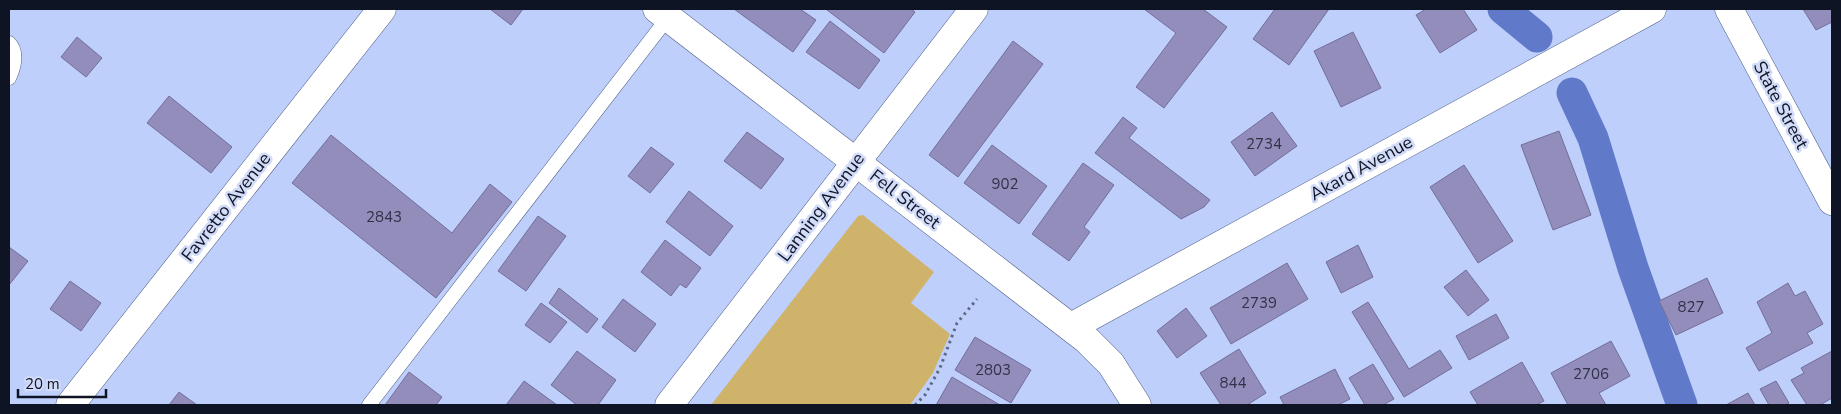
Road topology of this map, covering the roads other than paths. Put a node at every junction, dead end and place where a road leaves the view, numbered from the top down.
1 (382, 9) edge
2 (974, 9) edge
3 (1652, 9) edge
4 (1729, 9) edge
5 (667, 12) edge
6 (9, 43) edge
7 (9, 78) edge
8 (856, 161) junction
9 (1832, 202) edge
10 (1071, 327) junction
11 (70, 405) edge
12 (369, 405) edge
13 (669, 405) edge
14 (1137, 405) edge

1 - 11 street, Favretto Avenue
2 - 8 street, Lanning Avenue
3 - 10 street, Akard Avenue
4 - 9 street, State Street
5 - 8 street, Fell Street
5 - 12 lane
6 - 7 lane
8 - 10 street, Fell Street
8 - 13 street, Lanning Avenue
10 - 14 street, Fell Street

